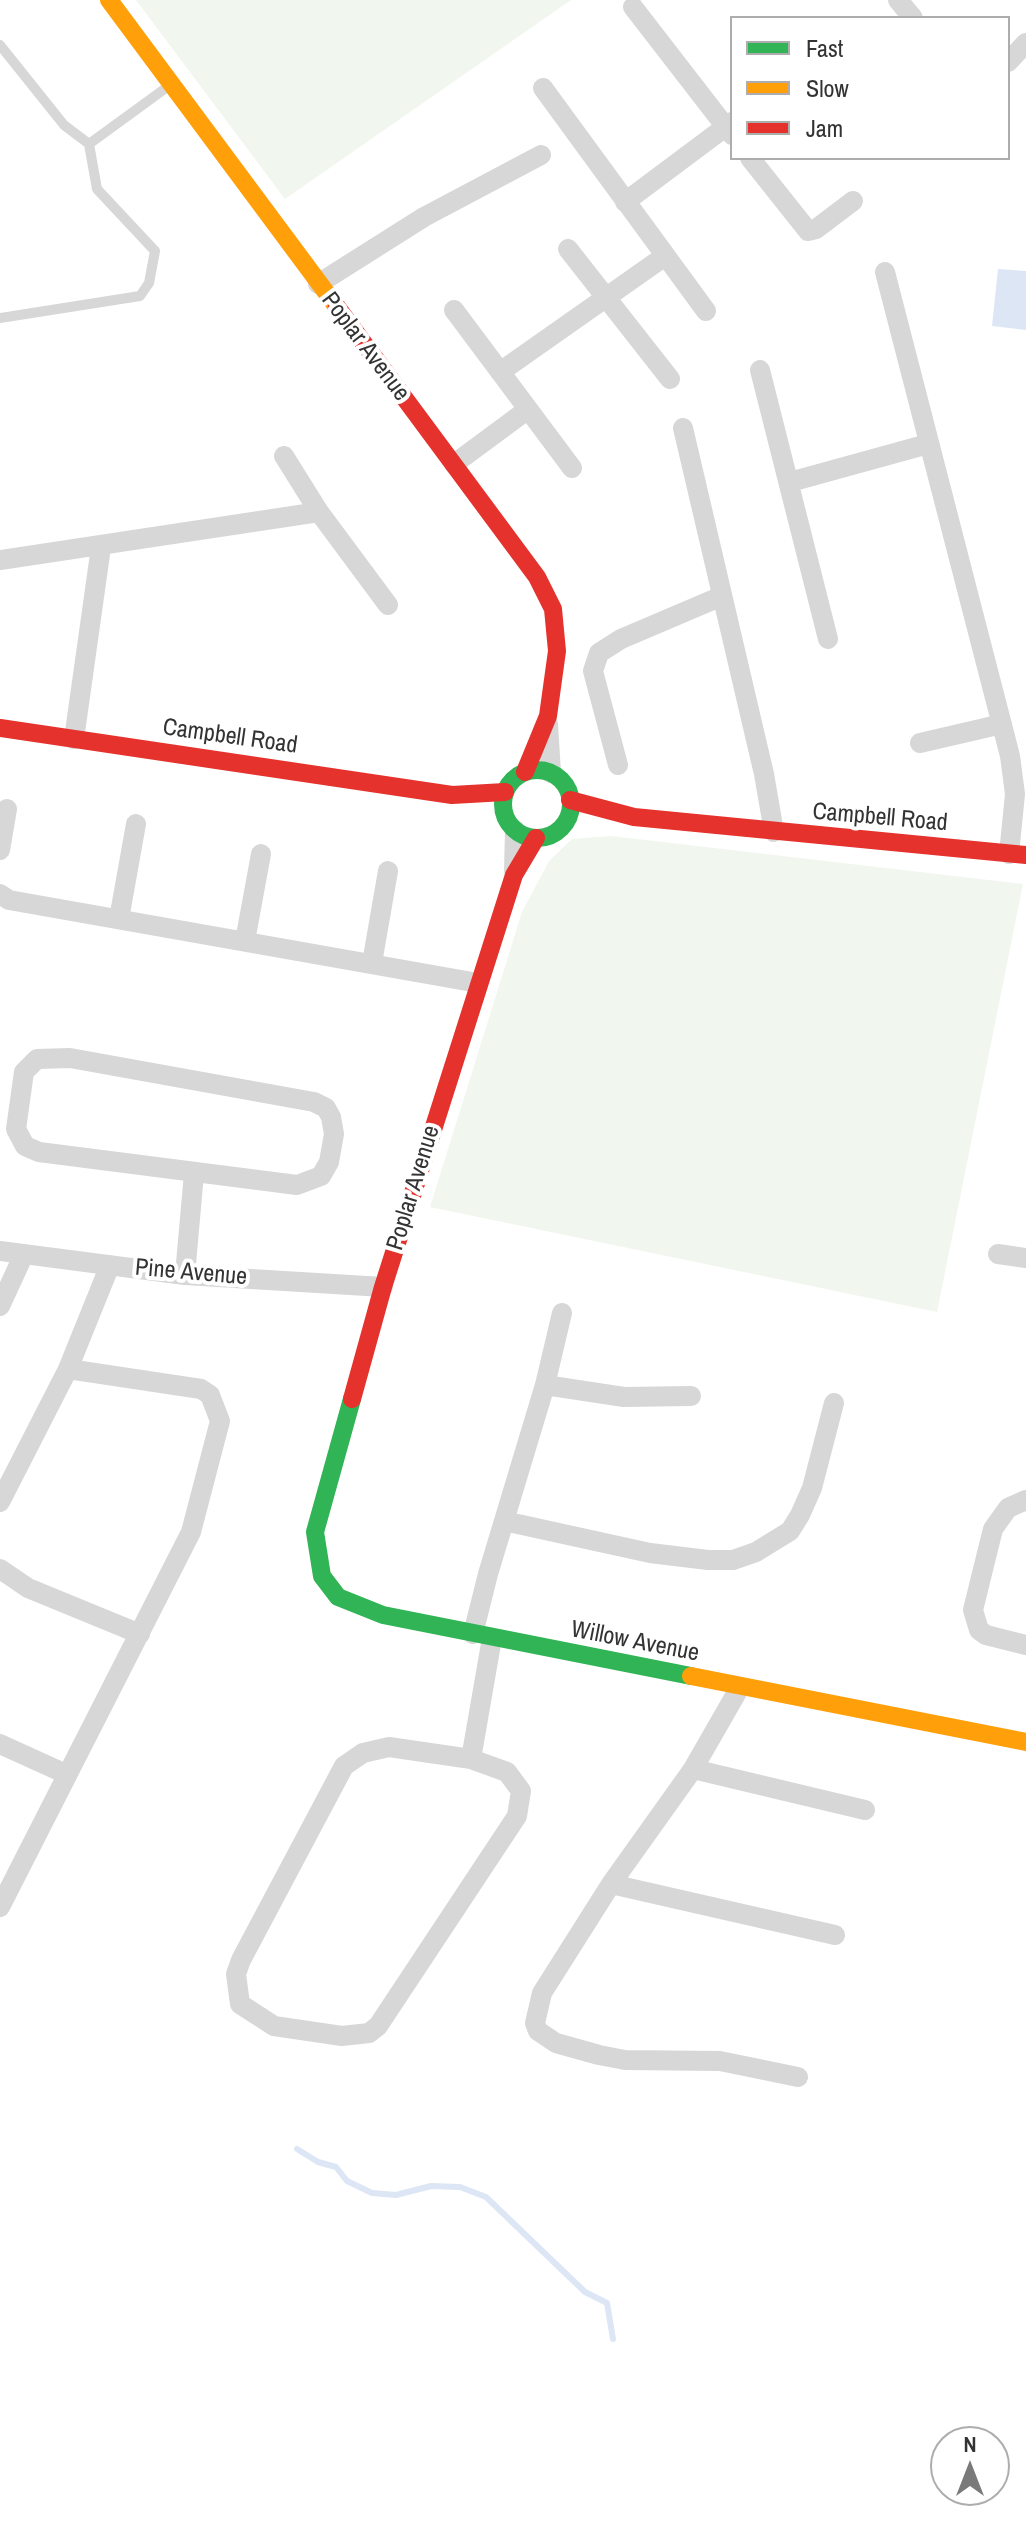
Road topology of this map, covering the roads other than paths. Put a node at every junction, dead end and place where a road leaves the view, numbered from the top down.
1 (109, 0) edge
2 (898, 0) edge
3 (633, 7) dead end
4 (911, 16) edge
5 (1026, 43) edge
6 (0, 45) edge
7 (1010, 60) edge
8 (171, 84) junction
9 (543, 88) dead end
10 (730, 128) edge
11 (89, 144) junction
12 (541, 155) dead end
13 (752, 160) edge
14 (853, 201) dead end
15 (625, 202) junction
16 (568, 249) dead end
17 (665, 256) junction
18 (885, 272) dead end
19 (318, 284) junction
20 (606, 297) junction
21 (454, 310) dead end
22 (706, 311) dead end
23 (0, 318) edge
24 (760, 370) dead end
25 (500, 372) junction
26 (670, 379) dead end
27 (527, 410) junction
28 (683, 428) dead end
29 (928, 444) junction
30 (284, 456) dead end
31 (454, 464) junction
32 (572, 468) dead end
33 (790, 482) junction
34 (319, 512) junction
35 (101, 547) junction
36 (0, 560) edge
37 (722, 596) junction
38 (388, 605) dead end
39 (828, 639) dead end
40 (548, 716) junction
41 (1002, 724) junction
42 (0, 728) edge
43 (74, 739) junction
44 (920, 743) dead end
45 (618, 765) dead end
46 (525, 772) junction
47 (551, 773) junction
48 (505, 792) junction
49 (452, 795) junction
50 (7, 809) dead end
51 (569, 809) junction
52 (509, 822) junction
53 (136, 824) dead end
54 (774, 832) junction
55 (536, 838) junction
56 (0, 850) edge
57 (261, 854) dead end
58 (1018, 855) edge
59 (388, 871) dead end
60 (514, 875) junction
61 (0, 894) edge
62 (119, 919) junction
63 (245, 941) junction
64 (372, 963) junction
65 (478, 983) junction
66 (194, 1173) junction
67 (0, 1251) edge
68 (24, 1254) junction
69 (998, 1254) dead end
70 (1026, 1258) edge
71 (110, 1265) junction
72 (185, 1275) junction
73 (383, 1287) junction
74 (0, 1306) edge
75 (562, 1313) dead end
76 (68, 1369) junction
77 (545, 1385) junction
78 (691, 1396) dead end
79 (834, 1403) dead end
80 (1026, 1500) edge
81 (0, 1502) edge
82 (321, 1504) joint
83 (504, 1521) junction
84 (0, 1569) edge
85 (140, 1634) junction
86 (482, 1636) junction
87 (1026, 1645) edge
88 (740, 1687) junction
89 (1026, 1742) edge
90 (0, 1744) edge
91 (471, 1759) junction
92 (693, 1769) junction
93 (66, 1774) junction
94 (865, 1810) dead end
95 (611, 1884) junction
96 (0, 1907) edge
97 (835, 1935) dead end
98 (798, 2077) dead end

1 - 8 street, Poplar Avenue
2 - 4 street
3 - 10 street
5 - 7 street
6 - 11 lane
8 - 11 lane
8 - 19 street, Poplar Avenue
9 - 15 street
10 - 15 street
11 - 23 lane
12 - 19 street
13 - 14 street
15 - 17 street
16 - 20 street
17 - 20 street
17 - 22 street
18 - 29 street
19 - 31 street, Poplar Avenue
20 - 25 street
20 - 26 street
21 - 25 street
24 - 33 street
25 - 27 street
27 - 31 street
27 - 32 street
28 - 37 street
29 - 33 street
29 - 41 street
30 - 34 street
31 - 40 street, Poplar Avenue
33 - 39 street
34 - 35 street
34 - 38 street
35 - 36 street
35 - 43 street
37 - 45 street
37 - 54 street
40 - 46 street, Poplar Avenue
40 - 47 street, Poplar Avenue
41 - 44 street
41 - 58 street
42 - 43 street, Campbell Road
43 - 49 street, Campbell Road
46 - 47 street
46 - 48 street
47 - 51 street
48 - 49 street, Campbell Road
48 - 52 street
49 - 52 street, Campbell Road
50 - 56 street
51 - 54 street, Campbell Road
51 - 55 street
52 - 55 street
52 - 60 street, Poplar Avenue
53 - 62 street
54 - 58 street, Campbell Road
55 - 60 street, Poplar Avenue
57 - 63 street
59 - 64 street
60 - 65 street, Poplar Avenue
61 - 62 street
62 - 63 street
63 - 64 street
64 - 65 street
65 - 73 street, Poplar Avenue
66 - 66 street
66 - 72 street
67 - 68 street, Pine Avenue
68 - 71 street, Pine Avenue
68 - 74 street
69 - 70 street
71 - 72 street, Pine Avenue
71 - 76 street
72 - 73 street, Pine Avenue
73 - 82 street, Poplar Avenue
75 - 77 street
76 - 81 street
76 - 85 street
77 - 78 street
77 - 83 street
79 - 83 street
80 - 87 street
82 - 86 street, Willow Avenue
83 - 86 street
84 - 85 street
85 - 93 street
86 - 88 street, Willow Avenue
86 - 91 street
88 - 89 street, Willow Avenue
88 - 92 street
90 - 93 street
91 - 91 street
92 - 94 street
92 - 95 street
93 - 96 street
95 - 97 street
95 - 98 street

